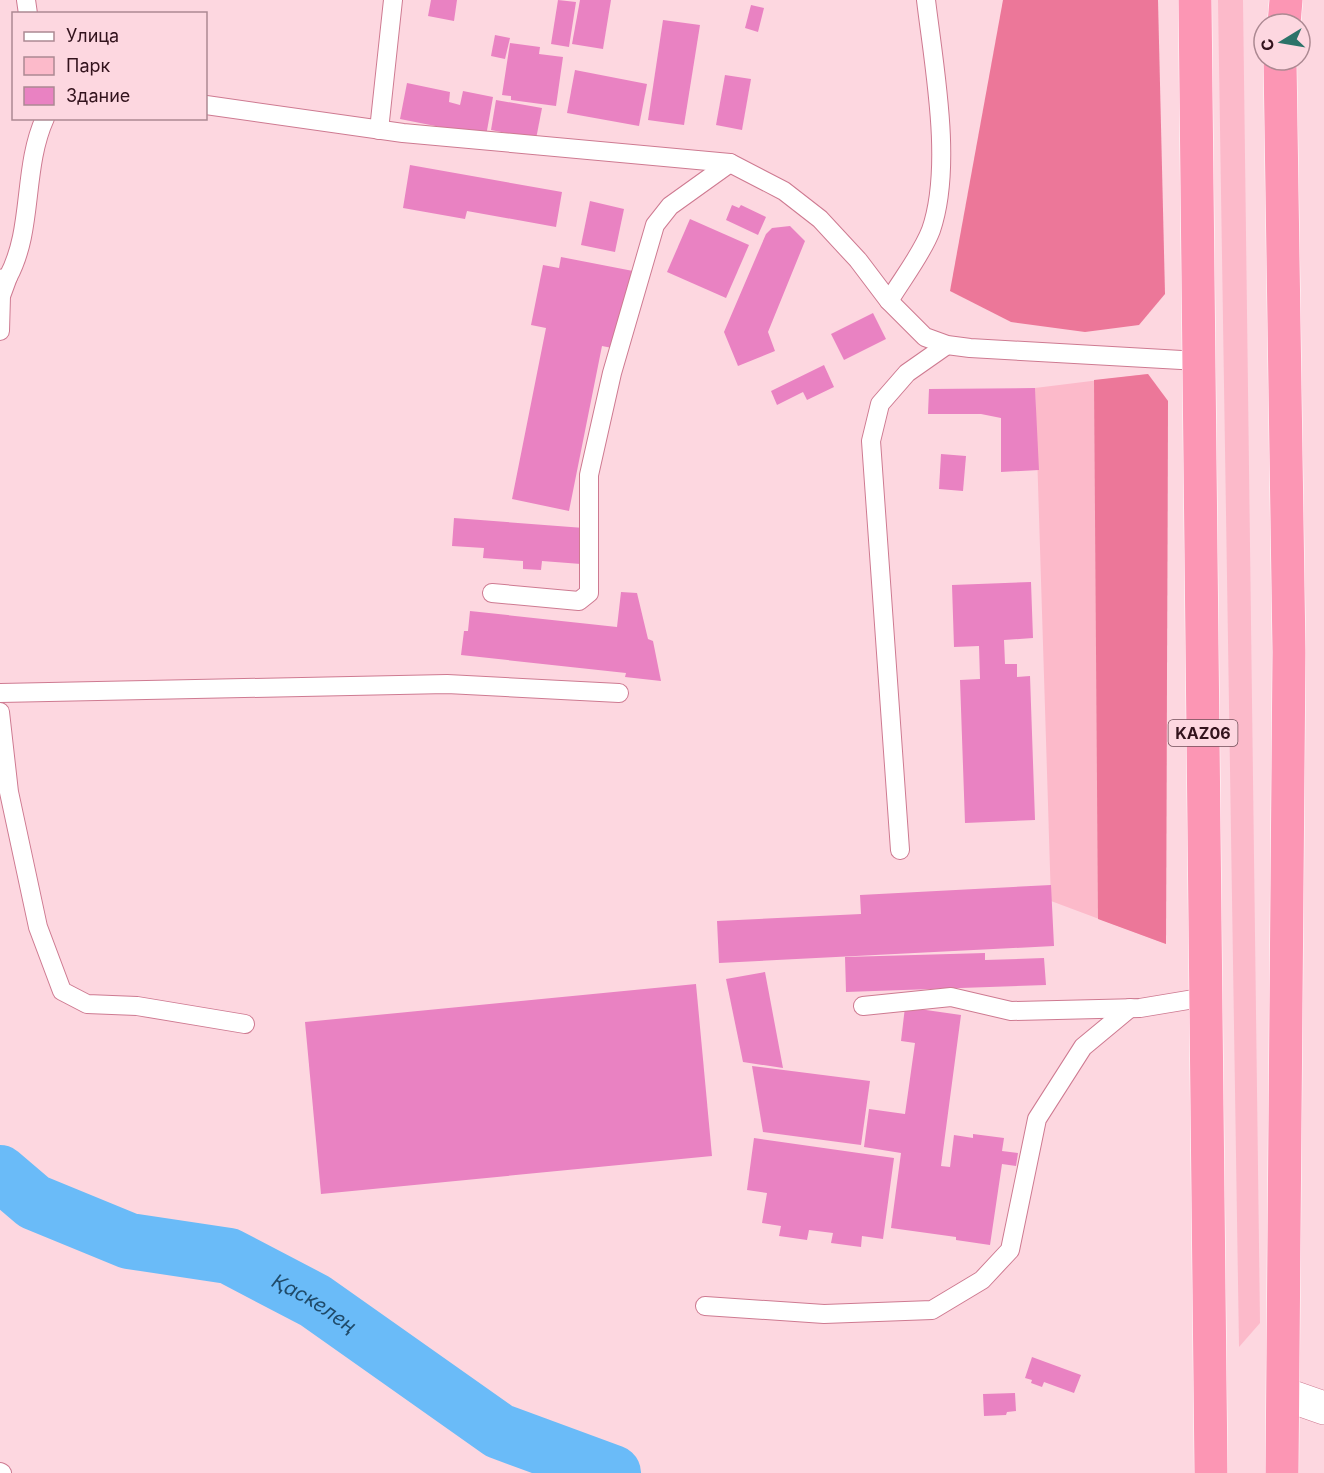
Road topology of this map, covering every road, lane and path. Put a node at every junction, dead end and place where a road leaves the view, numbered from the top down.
1 (393, 0) edge
2 (926, 0) edge
3 (1195, 0) edge
4 (1281, 72) edge
5 (207, 105) edge
6 (44, 120) edge
7 (380, 130) junction
8 (730, 163) junction
9 (4, 278) edge
10 (889, 301) junction
11 (0, 331) edge
12 (947, 345) junction
13 (1199, 362) junction
14 (492, 593) dead end
15 (0, 693) edge
16 (619, 693) dead end
17 (0, 712) edge
18 (900, 850) dead end
19 (1206, 997) junction
20 (863, 1005) dead end
21 (1130, 1008) junction
22 (244, 1024) dead end
23 (705, 1306) dead end
24 (1284, 1394) junction
25 (1324, 1408) edge
26 (1282, 1467) edge
27 (1211, 1470) edge

1 - 7 lane
2 - 10 lane
3 - 13 highway, KАZ06
4 - 24 highway
5 - 7 lane
6 - 9 lane
7 - 8 lane
8 - 10 lane
8 - 14 lane
9 - 11 lane
10 - 12 lane
12 - 13 lane
12 - 18 lane
13 - 19 highway, KАZ06
15 - 16 lane
17 - 22 lane
19 - 21 lane
19 - 27 highway, KАZ06
20 - 21 lane
21 - 23 lane
24 - 25 street
24 - 26 highway

